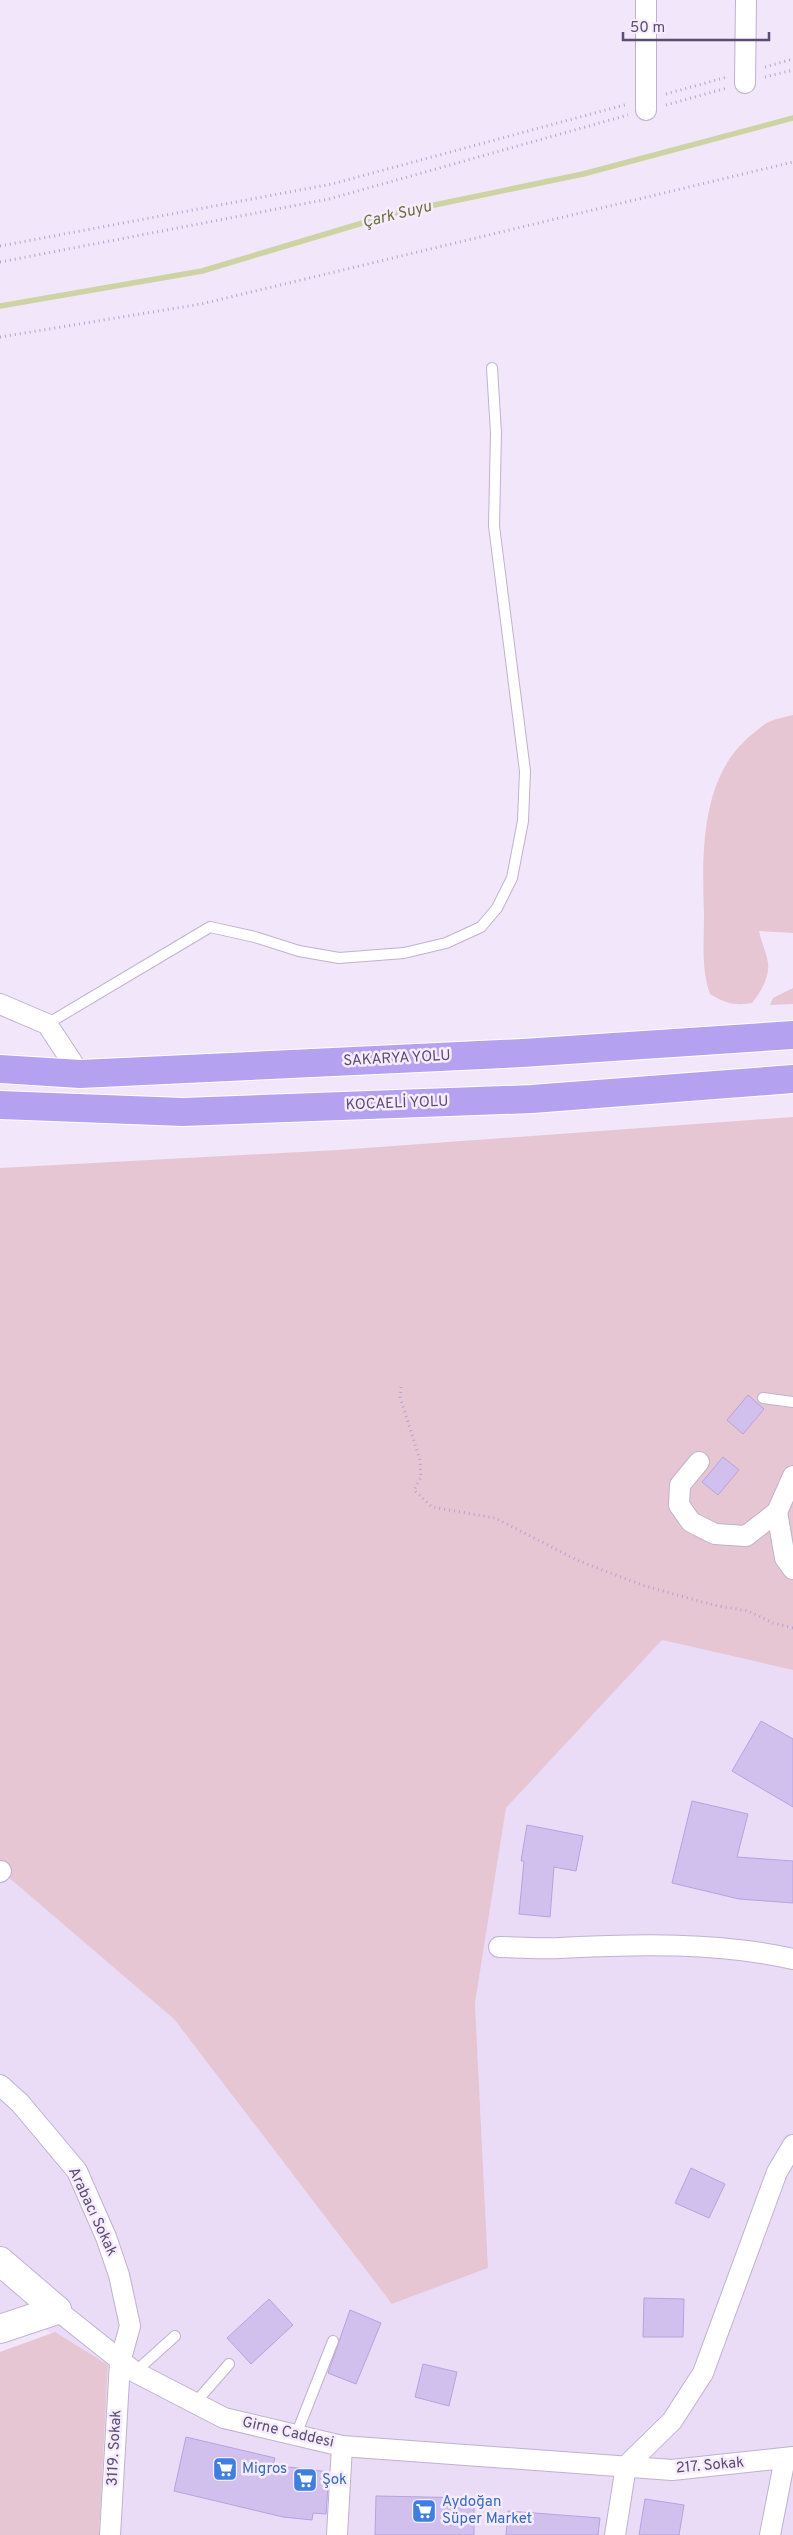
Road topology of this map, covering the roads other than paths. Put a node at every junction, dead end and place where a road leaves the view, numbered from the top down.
1 (646, 0) edge
2 (746, 0) edge
3 (745, 77) road end
4 (647, 104) road end
5 (492, 368) dead end
6 (0, 1004) edge
7 (47, 1024) junction
8 (793, 1035) edge
9 (0, 1068) edge
10 (80, 1074) junction
11 (793, 1079) edge
12 (0, 1105) edge
13 (763, 1398) dead end
14 (793, 1402) edge
15 (699, 1462) dead end
16 (793, 1476) edge
17 (777, 1512) junction
18 (793, 1569) edge
19 (499, 1948) dead end
20 (793, 1959) edge
21 (0, 2085) edge
22 (793, 2145) edge
23 (0, 2261) edge
24 (58, 2310) junction
25 (0, 2329) edge
26 (176, 2336) dead end
27 (333, 2341) dead end
28 (229, 2364) dead end
29 (128, 2367) junction
30 (195, 2402) junction
31 (296, 2435) junction
32 (342, 2446) junction
33 (789, 2458) edge
34 (626, 2466) junction
35 (110, 2535) edge
36 (337, 2535) edge
37 (615, 2535) edge
38 (770, 2535) edge

1 - 4 street
2 - 3 street
5 - 7 lane
6 - 7 street
7 - 10 street
8 - 10 highway, SAKARYA YOLU
9 - 10 highway, SAKARYA YOLU
11 - 12 highway, KOCAELİ YOLU
13 - 14 lane
15 - 17 street
16 - 17 street
17 - 18 street
19 - 20 street
21 - 29 street, Arabacı Sokak
22 - 34 street
23 - 24 street, Girne Caddesi
24 - 25 street
24 - 29 street, Girne Caddesi
26 - 29 lane
27 - 31 lane
28 - 30 lane
29 - 30 street, Girne Caddesi
29 - 35 street, 3119. Sokak
30 - 31 street, Girne Caddesi
31 - 32 street, Girne Caddesi
32 - 34 street, Girne Caddesi
32 - 36 street
33 - 34 street, 217. Sokak
33 - 38 street
34 - 37 street

